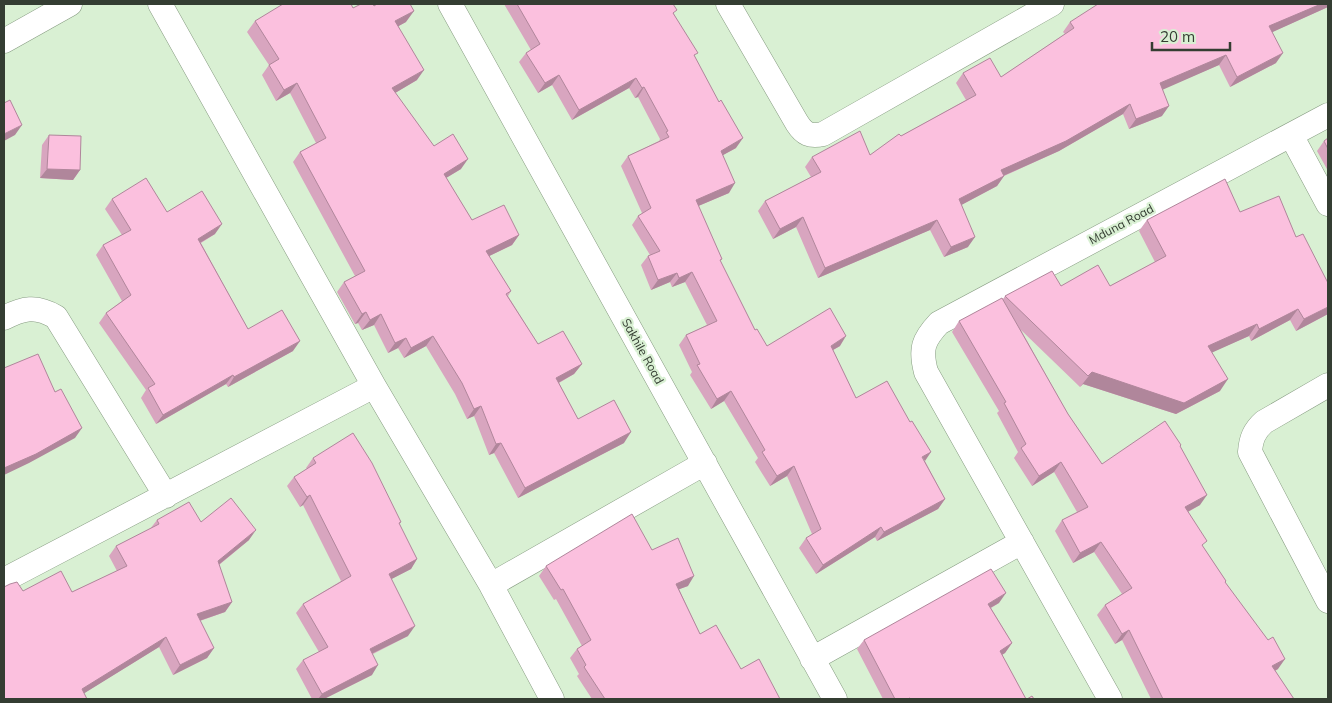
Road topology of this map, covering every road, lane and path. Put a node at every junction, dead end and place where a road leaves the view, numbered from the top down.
1 (70, 4) edge
2 (160, 4) edge
3 (450, 4) edge
4 (728, 4) edge
5 (1052, 4) edge
6 (4, 41) edge
7 (1328, 115) edge
8 (1291, 135) junction
9 (1328, 204) edge
10 (4, 318) edge
11 (1328, 385) edge
12 (374, 386) junction
13 (705, 463) junction
14 (166, 496) junction
15 (1022, 542) junction
16 (4, 580) edge
17 (490, 585) junction
18 (1328, 601) edge
19 (812, 659) junction
20 (552, 699) edge
21 (835, 699) edge
22 (1110, 699) edge

1 - 6 street
2 - 12 street
3 - 13 street, Sakhile Road
4 - 5 street
7 - 8 street, Mduna Road
8 - 9 street
8 - 15 street, Mduna Road
10 - 14 street
11 - 18 street
12 - 14 street
12 - 17 street
13 - 17 street
13 - 19 street, Sakhile Road
14 - 16 street
15 - 19 street
15 - 22 street
17 - 20 street
19 - 21 street, Sakhile Road

